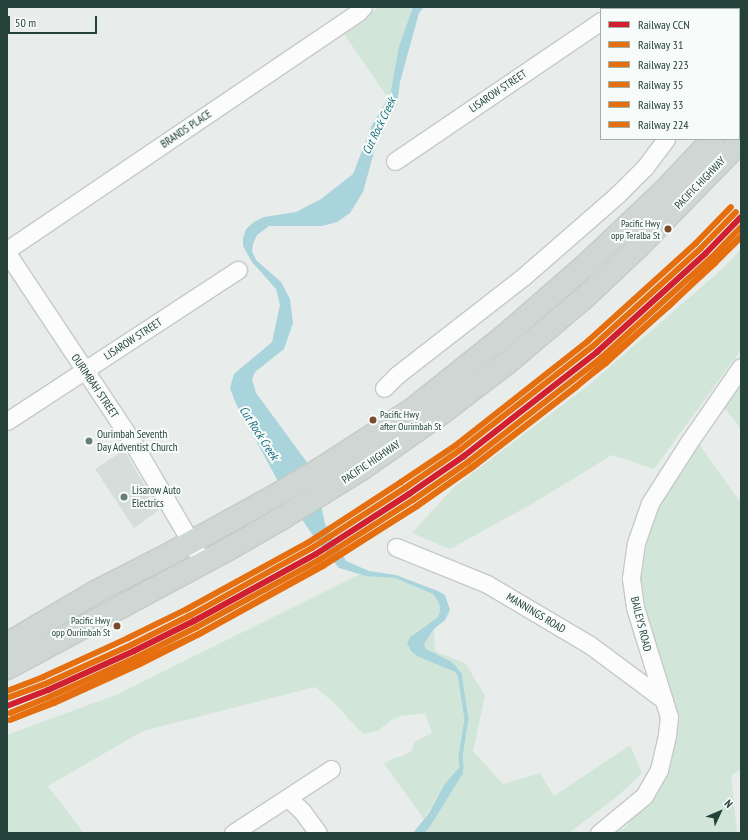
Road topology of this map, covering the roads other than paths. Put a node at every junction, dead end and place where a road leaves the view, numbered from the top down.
1 (363, 7) edge
2 (600, 22) edge
3 (665, 140) edge
4 (712, 140) edge
5 (741, 141) edge
6 (395, 161) dead end
7 (7, 251) edge
8 (238, 270) dead end
9 (741, 367) edge
10 (85, 370) junction
11 (384, 388) dead end
12 (7, 421) edge
13 (192, 542) junction
14 (396, 548) dead end
15 (203, 563) junction
16 (7, 644) edge
17 (7, 668) edge
18 (664, 700) junction
19 (330, 769) dead end
20 (288, 798) junction
21 (233, 833) edge
22 (318, 833) edge
23 (599, 833) edge

1 - 7 street, BRANDS PLACE
2 - 6 street, LISAROW STREET
3 - 11 street
4 - 13 main road, PACIFIC HIGHWAY
5 - 15 main road, PACIFIC HIGHWAY
7 - 10 street, OURIMBAH STREET
8 - 10 street, LISAROW STREET
9 - 18 street, BAILEYS ROAD
10 - 12 street, LISAROW STREET
10 - 13 street, OURIMBAH STREET
13 - 15 street, OURIMBAH STREET
13 - 16 main road, PACIFIC HIGHWAY
14 - 18 street, MANNINGS ROAD
15 - 17 main road, PACIFIC HIGHWAY
18 - 23 street, BAILEYS ROAD
19 - 20 street
20 - 21 street
20 - 22 street

